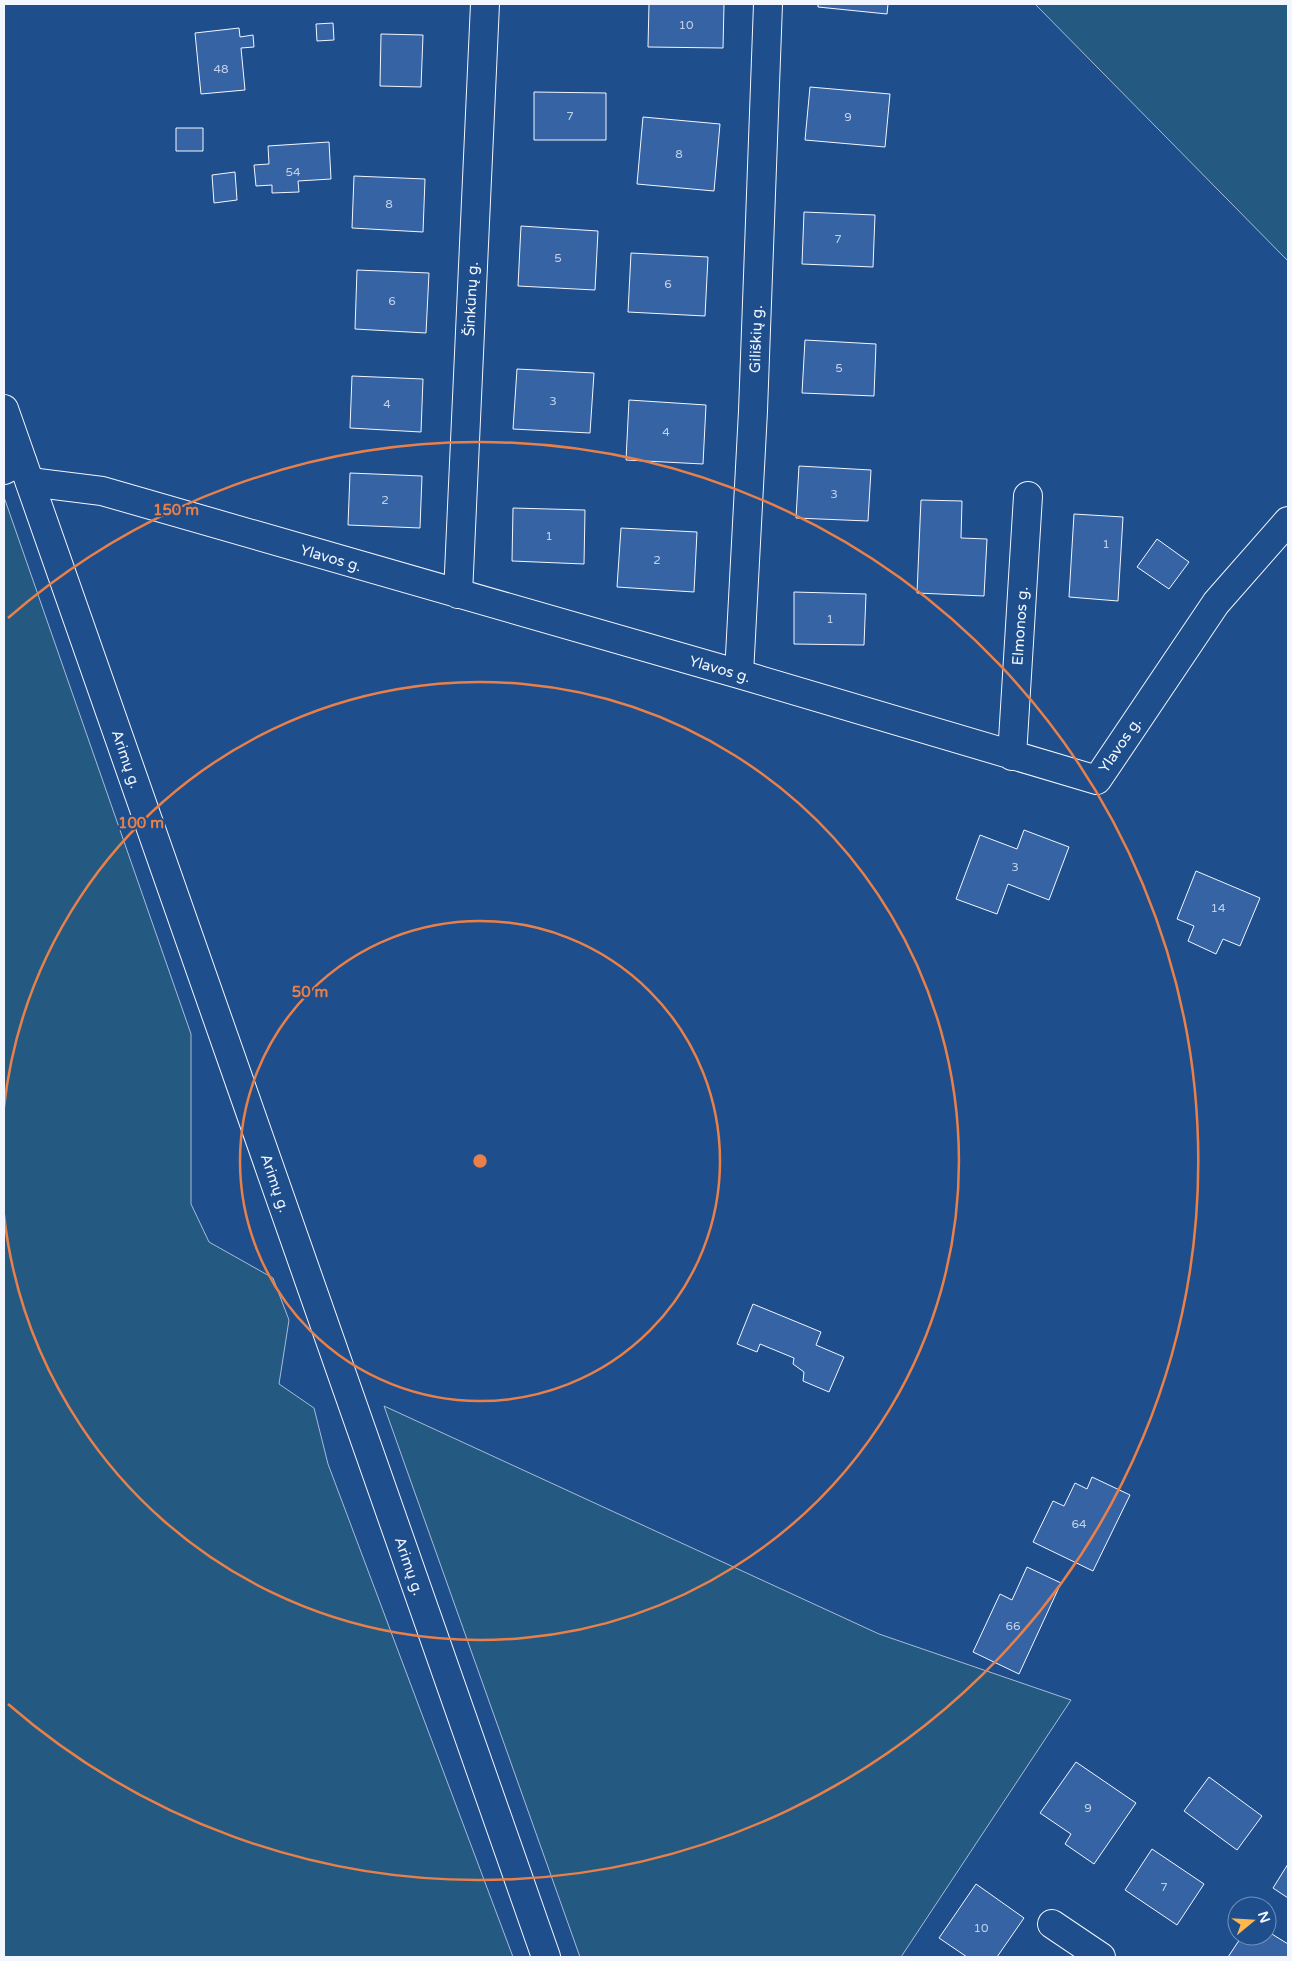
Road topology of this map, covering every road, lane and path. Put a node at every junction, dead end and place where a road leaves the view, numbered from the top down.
1 (485, 4) edge
2 (768, 4) edge
3 (4, 410) edge
4 (19, 471) edge
5 (1028, 496) dead end
6 (1288, 521) edge
7 (458, 594) junction
8 (739, 674) junction
9 (1012, 756) junction
10 (1052, 1924) dead end
11 (546, 1957) edge
12 (1101, 1957) edge

1 - 7 street, Šinkūnų g.
2 - 8 street, Giliškių g.
3 - 4 street, Arimų g.
4 - 7 street, Ylavos g.
4 - 11 street, Arimų g.
5 - 9 street, Elmonos g.
6 - 9 street, Ylavos g.
7 - 8 street, Ylavos g.
8 - 9 street, Ylavos g.
10 - 12 street

